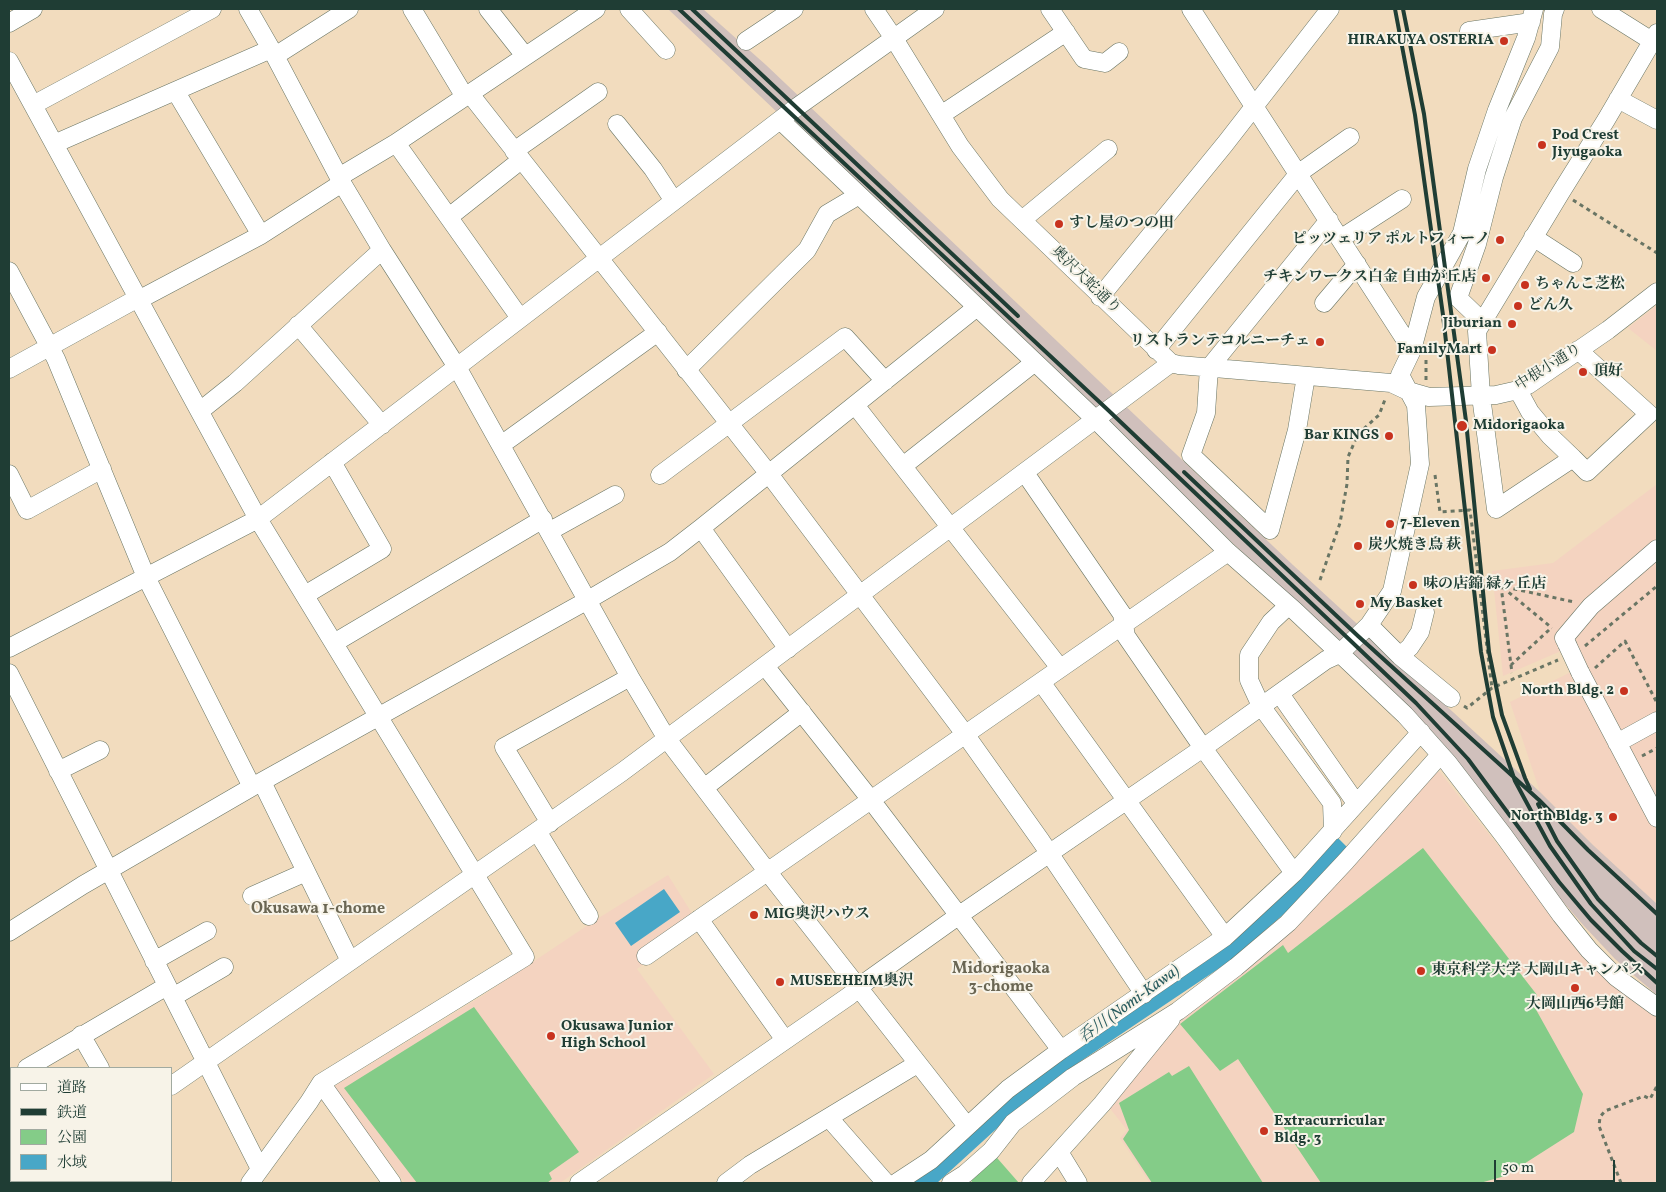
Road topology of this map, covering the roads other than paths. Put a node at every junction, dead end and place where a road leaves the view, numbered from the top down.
1 (33, 9) edge
2 (212, 9) edge
3 (248, 9) edge
4 (349, 9) edge
5 (412, 9) edge
6 (488, 9) edge
7 (596, 9) edge
8 (629, 9) edge
9 (794, 9) edge
10 (874, 9) edge
11 (934, 9) edge
12 (1050, 9) edge
13 (1191, 9) edge
14 (1555, 9) edge
15 (1601, 9) edge
16 (1326, 10) edge
17 (1532, 16) edge
18 (9, 23) edge
19 (1469, 31) dead end
20 (1066, 32) junction
21 (893, 37) junction
22 (1655, 37) edge
23 (746, 41) dead end
24 (666, 50) dead end
25 (273, 52) junction
26 (1119, 52) dead end
27 (525, 56) junction
28 (9, 61) edge
29 (176, 92) junction
30 (598, 92) dead end
31 (467, 95) junction
32 (1618, 99) junction
33 (33, 104) junction
34 (1255, 105) junction
35 (941, 114) junction
36 (780, 120) junction
37 (1657, 120) edge
38 (618, 124) dead end
39 (1350, 137) dead end
40 (396, 143) junction
41 (54, 144) junction
42 (1108, 149) dead end
43 (518, 156) junction
44 (1299, 173) junction
45 (340, 180) junction
46 (859, 195) junction
47 (1402, 199) dead end
48 (674, 201) junction
49 (449, 217) junction
50 (1022, 220) junction
51 (1329, 220) junction
52 (261, 235) junction
53 (1533, 237) junction
54 (1340, 239) junction
55 (382, 250) junction
56 (598, 258) junction
57 (1573, 263) dead end
58 (1357, 264) junction
59 (9, 271) edge
60 (1657, 292) edge
61 (1100, 296) junction
62 (138, 298) junction
63 (1324, 303) dead end
64 (977, 307) junction
65 (520, 318) junction
66 (1482, 321) junction
67 (298, 325) junction
68 (658, 332) junction
69 (50, 346) junction
70 (1156, 350) junction
71 (1412, 350) junction
72 (1578, 350) junction
73 (1035, 362) junction
74 (1171, 363) junction
75 (457, 367) junction
76 (1209, 368) junction
77 (9, 369) edge
78 (686, 370) junction
79 (1306, 376) junction
80 (885, 381) junction
81 (1399, 386) junction
82 (1518, 390) junction
83 (1481, 396) junction
84 (855, 405) junction
85 (200, 412) junction
86 (1096, 420) junction
87 (729, 424) junction
88 (382, 425) junction
89 (502, 445) junction
90 (1573, 458) junction
91 (332, 462) junction
92 (903, 466) junction
93 (102, 469) junction
94 (1025, 472) junction
95 (9, 474) edge
96 (769, 474) junction
97 (660, 475) dead end
98 (615, 495) dead end
99 (258, 519) junction
100 (546, 525) junction
101 (701, 528) junction
102 (951, 528) junction
103 (1657, 549) edge
104 (1228, 552) junction
105 (146, 577) junction
106 (305, 596) junction
107 (860, 596) junction
108 (588, 600) junction
109 (1288, 606) junction
110 (1425, 612) dead end
111 (1124, 624) junction
112 (1369, 625) junction
113 (334, 643) junction
114 (9, 648) edge
115 (788, 649) junction
116 (1339, 654) junction
117 (1400, 656) junction
118 (765, 666) junction
119 (1060, 668) junction
120 (9, 674) edge
121 (630, 677) junction
122 (1040, 682) junction
123 (1280, 694) junction
124 (1451, 698) dead end
125 (1261, 706) junction
126 (802, 712) junction
127 (379, 716) junction
128 (1657, 721) edge
129 (1421, 732) junction
130 (965, 734) junction
131 (667, 739) junction
132 (1617, 742) junction
133 (1203, 748) junction
134 (100, 750) dead end
135 (1440, 755) junction
136 (58, 771) junction
137 (257, 785) junction
138 (704, 788) junction
139 (871, 800) junction
140 (1127, 801) junction
141 (1356, 803) junction
142 (1657, 818) edge
143 (543, 827) junction
144 (1333, 831) junction
145 (1050, 854) junction
146 (108, 870) junction
147 (767, 871) junction
148 (306, 872) junction
149 (1294, 873) junction
150 (476, 874) junction
151 (252, 896) dead end
152 (589, 916) dead end
153 (958, 916) junction
154 (699, 919) junction
155 (207, 931) dead end
156 (9, 932) edge
157 (1225, 937) junction
158 (646, 956) dead end
159 (154, 961) junction
160 (350, 961) junction
161 (224, 967) dead end
162 (859, 988) junction
163 (170, 991) junction
164 (1144, 994) junction
165 (1657, 1007) edge
166 (1178, 1011) junction
167 (81, 1035) junction
168 (785, 1040) junction
169 (1061, 1050) junction
170 (205, 1062) junction
171 (917, 1064) junction
172 (29, 1067) edge
173 (99, 1067) edge
174 (321, 1083) junction
175 (172, 1085) edge
176 (829, 1118) junction
177 (966, 1126) junction
178 (1058, 1152) junction
179 (254, 1176) edge
180 (392, 1183) edge
181 (578, 1183) edge
182 (726, 1183) edge
183 (886, 1183) edge
184 (896, 1183) edge
185 (951, 1183) edge
186 (1031, 1183) edge
187 (1078, 1183) edge

1 - 18 street
2 - 33 street
3 - 25 street
4 - 25 street
5 - 31 street
6 - 27 street
7 - 27 street
8 - 24 street
9 - 23 street
10 - 21 street, 奥沢大蛇通り
11 - 21 street
12 - 20 street
13 - 34 street
14 - 66 street
15 - 22 street
16 - 34 street
17 - 19 street
17 - 71 street
20 - 26 street
20 - 35 street
21 - 35 street, 奥沢大蛇通り
21 - 36 street
22 - 32 street
25 - 29 street
25 - 45 street
27 - 31 street
28 - 33 street
29 - 41 street
29 - 52 street
30 - 43 street
31 - 40 street
31 - 43 street
32 - 37 street
32 - 53 street
33 - 41 street
34 - 44 street
34 - 61 street
35 - 50 street, 奥沢大蛇通り
36 - 46 street
36 - 48 street
38 - 48 street
39 - 44 street
40 - 45 street
40 - 49 street
41 - 62 street
42 - 50 street
43 - 49 street
43 - 56 street
44 - 51 street
44 - 70 street
45 - 52 street
45 - 55 street
46 - 64 street
46 - 78 street
47 - 54 street
48 - 56 street
49 - 65 street
50 - 61 street, 奥沢大蛇通り
51 - 54 street
51 - 76 street
52 - 62 street
53 - 57 street
53 - 66 street
54 - 58 street
55 - 67 street
55 - 75 street
56 - 65 street
56 - 68 street
58 - 63 street
58 - 71 street
59 - 69 street
60 - 72 street, 中根小通り
61 - 70 street, 奥沢大蛇通り
62 - 69 street
62 - 85 street
64 - 73 street
64 - 80 street
65 - 75 street
66 - 83 street
67 - 85 street
67 - 88 street
68 - 78 street
68 - 89 street
69 - 77 street
69 - 93 street
70 - 74 street, 奥沢大蛇通り
71 - 81 street
72 - 82 street, 中根小通り
72 - 90 street
73 - 86 street
73 - 92 street
74 - 76 street
74 - 86 street
75 - 88 street
75 - 89 street
76 - 79 street
76 - 79 street
78 - 87 street
79 - 81 street
80 - 84 street
80 - 87 street
81 - 83 street, 中根小通り
81 - 112 street
82 - 83 street, 中根小通り
82 - 90 street
83 - 90 street
84 - 92 street
84 - 96 street
85 - 99 street
86 - 94 street
86 - 104 street
87 - 96 street
87 - 97 street
88 - 91 street
89 - 100 street
91 - 99 street
91 - 106 street
92 - 102 street
93 - 95 street
93 - 105 street
94 - 102 street
94 - 111 street
96 - 101 street
96 - 107 street
98 - 100 street
99 - 105 street
99 - 106 street
100 - 108 street
100 - 113 street
101 - 108 street
101 - 115 street
102 - 107 street
102 - 119 street
103 - 132 street, bridge
104 - 109 street
104 - 111 street
105 - 114 street
105 - 137 street
106 - 113 street
107 - 115 street
107 - 130 street
108 - 121 street
108 - 127 street
109 - 116 street
109 - 125 street
110 - 117 street
111 - 119 street
111 - 133 street
112 - 116 street
112 - 117 street
113 - 127 street
115 - 118 street
116 - 123 street
116 - 129 street
117 - 124 street
118 - 126 street
118 - 131 street
119 - 122 street
120 - 136 street
121 - 131 street
121 - 143 street
122 - 130 street
122 - 140 street
123 - 125 street
123 - 141 street
125 - 133 street
125 - 144 street
126 - 138 street
126 - 139 street
127 - 137 street
127 - 150 street
128 - 132 street
129 - 135 street
129 - 141 street
130 - 139 street
130 - 145 street
131 - 138 street
131 - 143 street
132 - 142 street
133 - 140 street
133 - 149 street
134 - 136 street
135 - 165 street
135 - 166 street
136 - 146 street
137 - 146 street
137 - 148 street
138 - 147 street
139 - 147 street
139 - 153 street
140 - 145 street
140 - 157 street
141 - 144 street
143 - 150 street
143 - 152 street
144 - 149 street
145 - 153 street
145 - 164 street
146 - 156 street
146 - 159 street
147 - 154 street
147 - 162 street
148 - 151 street
148 - 160 street
149 - 157 street
150 - 160 street
150 - 174 street
153 - 162 street
153 - 169 street
154 - 158 street
154 - 168 street
155 - 159 street
157 - 164 street
159 - 163 street
160 - 170 street
161 - 163 street
162 - 168 street
162 - 171 street
163 - 167 street
163 - 170 street
164 - 169 street
166 - 178 street
166 - 185 street
167 - 172 street
167 - 173 street
168 - 181 street
169 - 177 street
170 - 175 street
170 - 179 street
171 - 176 street
171 - 177 street
174 - 179 street
174 - 180 street
176 - 182 street
176 - 183 street
177 - 184 street
178 - 186 street
178 - 187 street

